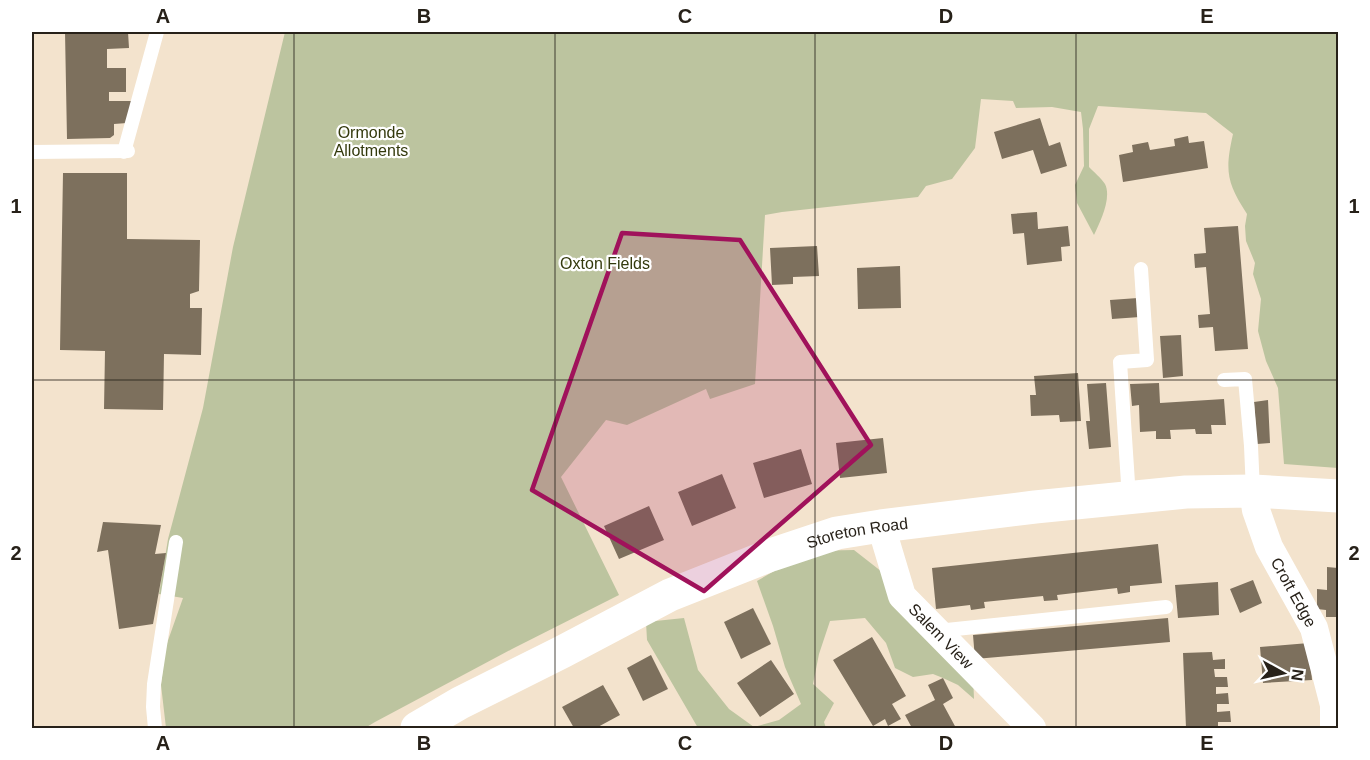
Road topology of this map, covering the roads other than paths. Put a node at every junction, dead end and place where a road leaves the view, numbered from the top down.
1 (157, 32) edge
2 (32, 152) edge
3 (1141, 269) dead end
4 (1224, 380) dead end
5 (1253, 491) junction
6 (1338, 496) edge
7 (1129, 498) junction
8 (881, 526) junction
9 (176, 542) dead end
10 (1166, 607) dead end
11 (935, 631) junction
12 (427, 726) edge
13 (155, 729) edge
14 (1032, 729) edge
15 (1334, 729) edge

1 - 2 lane
3 - 7 lane
4 - 5 lane
5 - 6 main road, Storeton Road
5 - 7 main road, Storeton Road
5 - 15 street, Croft Edge
7 - 8 main road, Storeton Road
8 - 11 street, Salem View
8 - 12 main road, Storeton Road
9 - 13 lane
10 - 11 lane
11 - 14 street, Salem View

